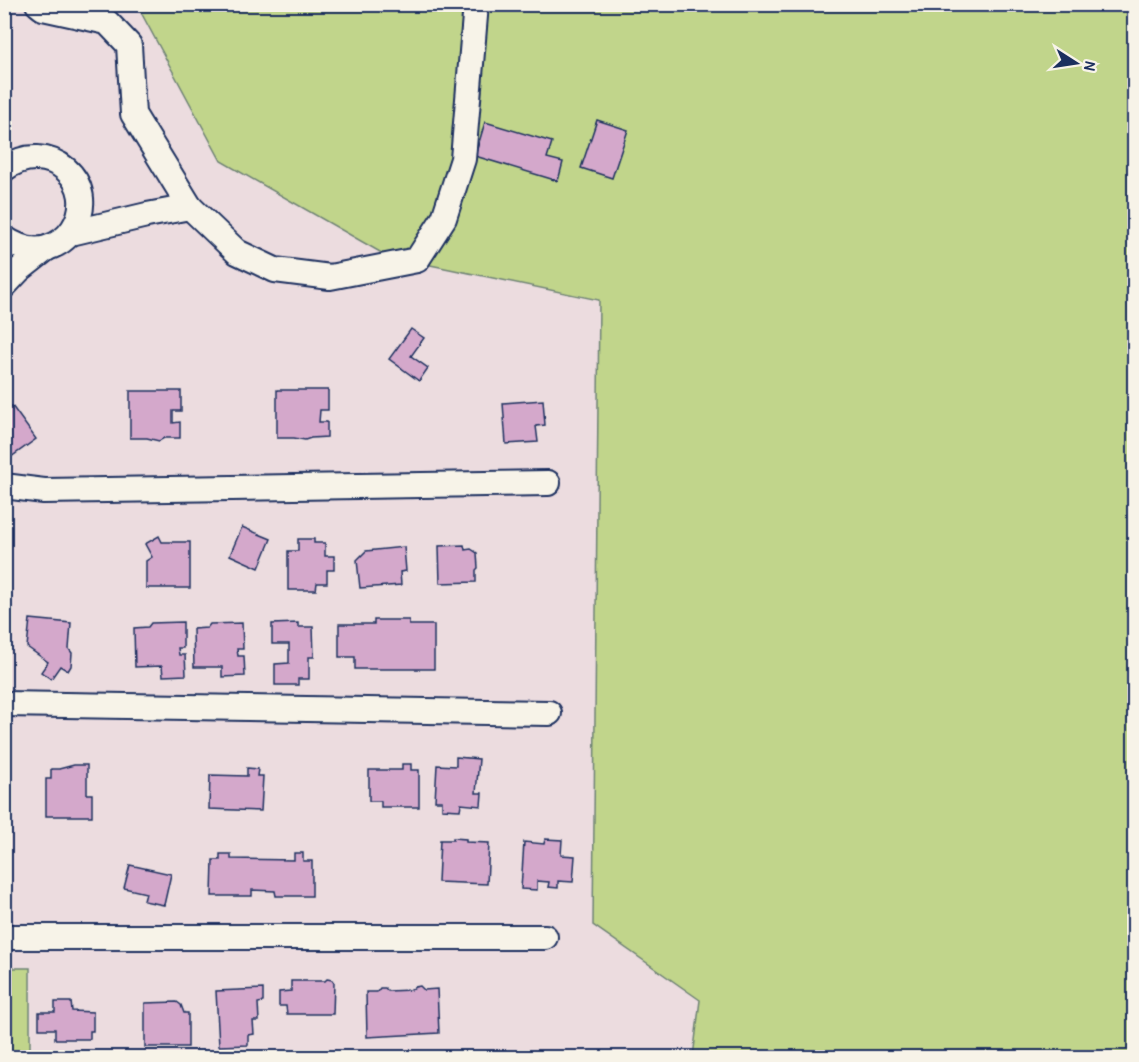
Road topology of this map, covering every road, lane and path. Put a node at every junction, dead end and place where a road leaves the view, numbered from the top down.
1 (38, 4) edge
2 (476, 4) edge
3 (4, 169) edge
4 (190, 207) junction
5 (71, 233) junction
6 (4, 238) edge
7 (47, 248) junction
8 (4, 285) edge
9 (548, 483) dead end
10 (4, 486) edge
11 (4, 704) edge
12 (549, 713) dead end
13 (4, 937) edge
14 (545, 937) dead end

1 - 4 street
2 - 4 street
3 - 5 street
4 - 5 street
5 - 7 street
6 - 7 street
7 - 8 street
9 - 10 street
11 - 12 street
13 - 14 street

